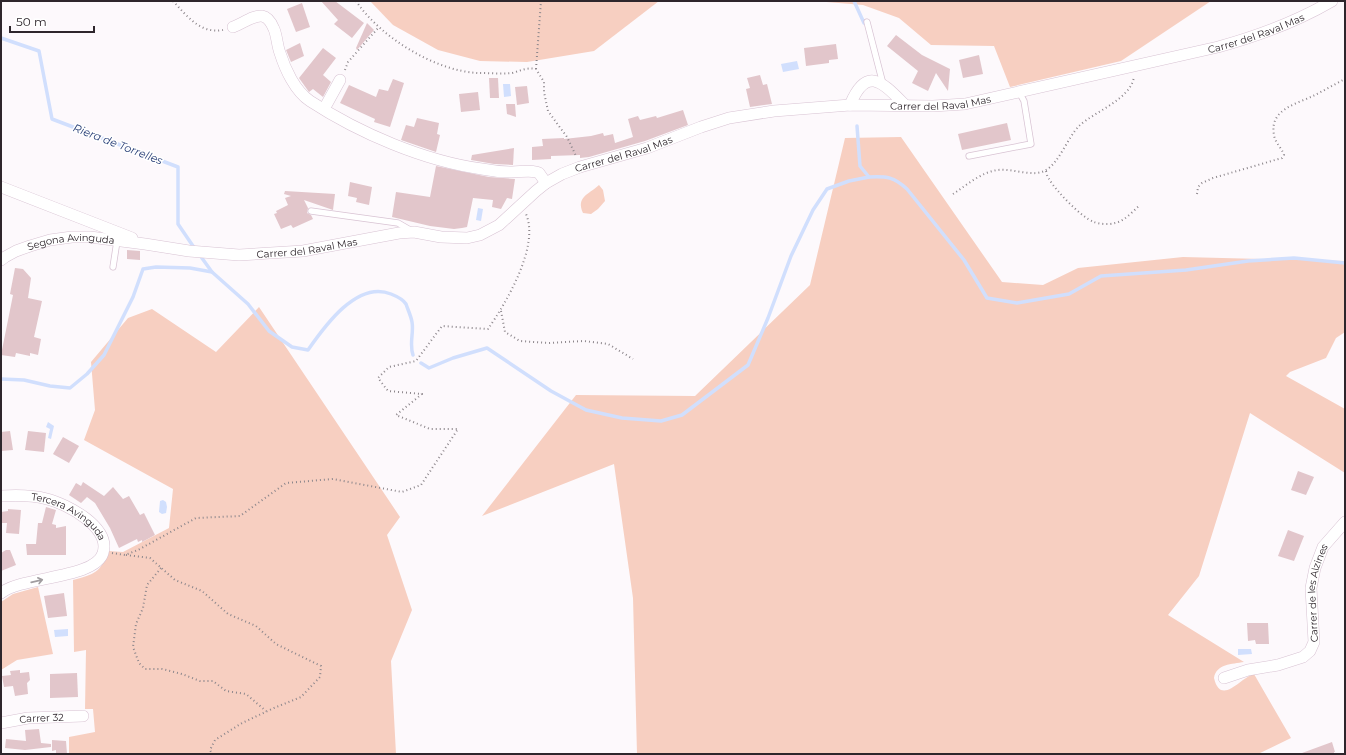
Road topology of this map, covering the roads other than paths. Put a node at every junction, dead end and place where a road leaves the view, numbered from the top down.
1 (1332, 1) edge
2 (867, 22) dead end
3 (234, 27) road end
4 (340, 80) road end
5 (883, 84) junction
6 (1019, 92) junction
7 (850, 105) junction
8 (904, 106) junction
9 (324, 109) junction
10 (969, 156) dead end
11 (546, 183) junction
12 (1, 187) edge
13 (312, 211) dead end
14 (414, 232) junction
15 (118, 241) junction
16 (145, 244) junction
17 (1, 260) edge
18 (113, 268) dead end
19 (1, 496) edge
20 (1345, 522) edge
21 (1, 593) edge
22 (1224, 678) dead end
23 (83, 716) dead end
24 (1, 723) edge

1 - 6 street, Carrer del Raval Mas
2 - 5 lane
3 - 9 street
4 - 9 street
5 - 7 street
5 - 8 street
6 - 8 street, Carrer del Raval Mas
6 - 10 lane
7 - 8 street, Carrer del Raval Mas
7 - 11 street, Carrer del Raval Mas
9 - 11 street
11 - 14 street, Carrer del Raval Mas
12 - 16 street
13 - 14 lane
14 - 16 street, Carrer del Raval Mas
15 - 16 street, Segona Avinguda
15 - 17 street, Segona Avinguda
15 - 18 lane
21 -> 19 street, Tercera Avinguda
20 - 22 street, Carrer de les Alzines
23 - 24 street, Carrer 32

